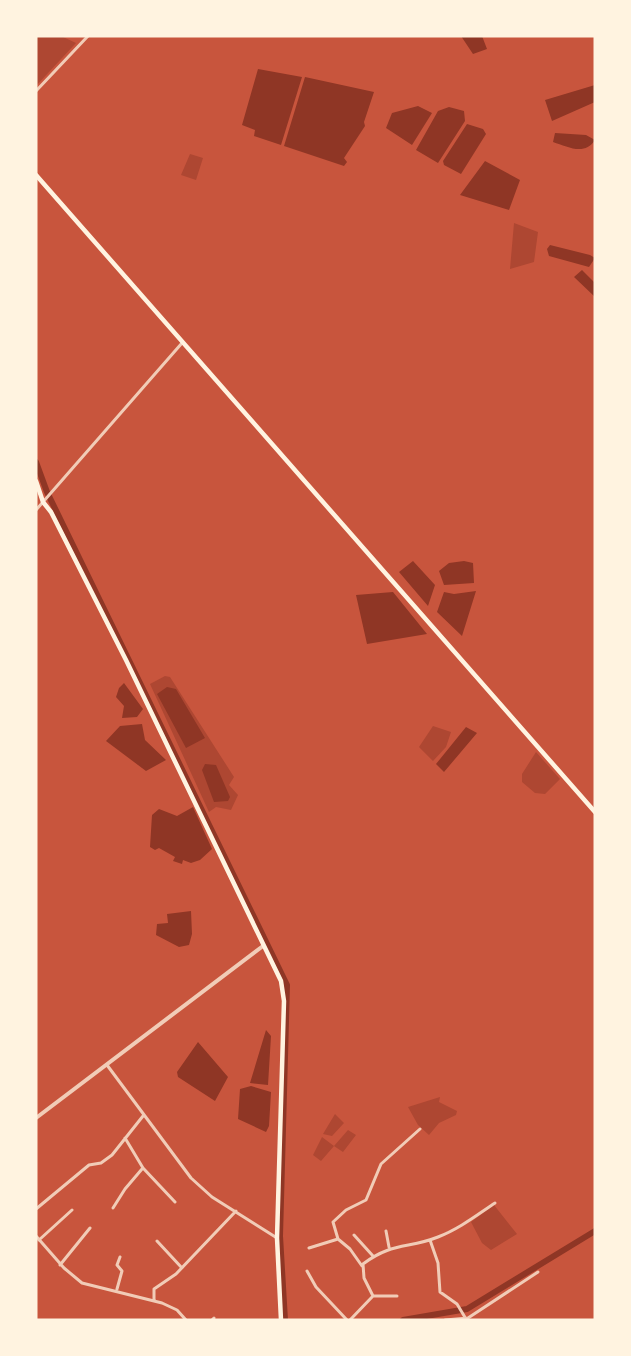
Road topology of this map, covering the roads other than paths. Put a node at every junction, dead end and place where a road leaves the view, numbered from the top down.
1 (88, 36) edge
2 (36, 91) edge
3 (36, 175) edge
4 (182, 343) junction
5 (36, 482) edge
6 (43, 502) junction
7 (36, 510) edge
8 (595, 812) edge
9 (263, 946) junction
10 (107, 1065) junction
11 (143, 1116) junction
12 (36, 1118) edge
13 (420, 1129) dead end
14 (125, 1138) junction
15 (143, 1168) junction
16 (175, 1202) dead end
17 (495, 1203) dead end
18 (36, 1209) edge
19 (113, 1209) dead end
20 (72, 1210) dead end
21 (236, 1211) junction
22 (90, 1228) dead end
23 (386, 1231) dead end
24 (354, 1235) dead end
25 (36, 1236) edge
26 (277, 1238) junction
27 (338, 1239) junction
28 (39, 1240) junction
29 (430, 1240) junction
30 (157, 1241) dead end
31 (309, 1248) dead end
32 (389, 1248) junction
33 (120, 1257) dead end
34 (373, 1257) junction
35 (60, 1265) junction
36 (362, 1266) junction
37 (182, 1268) junction
38 (307, 1271) dead end
39 (538, 1272) dead end
40 (117, 1289) junction
41 (373, 1296) junction
42 (397, 1296) dead end
43 (154, 1301) junction
44 (466, 1319) edge
45 (186, 1320) edge
46 (281, 1320) edge
47 (348, 1320) edge
48 (444, 1320) edge

1 - 2 street
3 - 4 main road
4 - 6 street
4 - 8 main road
5 - 6 main road
6 - 7 street
6 - 9 main road
9 - 10 street
9 - 26 main road
10 - 11 street
10 - 12 street
11 - 14 street
11 - 21 street
13 - 27 street
14 - 15 street
14 - 18 street
15 - 16 street
15 - 19 street
17 - 29 street
20 - 28 street
21 - 26 street
21 - 37 street
22 - 35 street
23 - 32 street
24 - 34 street
25 - 28 street
26 - 46 main road
27 - 31 street
27 - 36 street
28 - 35 street
29 - 32 street
29 - 44 street
30 - 37 street
32 - 34 street
33 - 40 street
34 - 36 street
35 - 40 street
36 - 41 street
37 - 43 street
38 - 47 street
39 - 44 street
40 - 43 street
41 - 42 street
41 - 47 street
43 - 45 street
44 - 48 street

